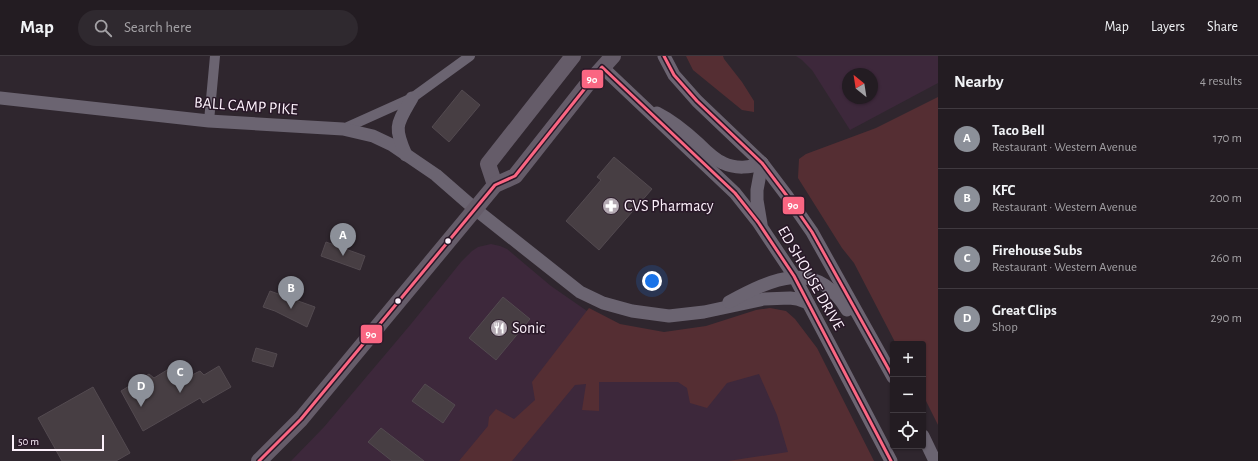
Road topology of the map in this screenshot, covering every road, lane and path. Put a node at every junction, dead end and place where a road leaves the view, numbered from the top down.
1 (215, 56) edge
2 (470, 56) edge
3 (573, 56) edge
4 (664, 56) edge
5 (604, 60) edge
6 (0, 98) edge
7 (412, 98) junction
8 (640, 103) junction
9 (209, 121) junction
10 (343, 129) junction
11 (406, 155) junction
12 (762, 163) junction
13 (495, 185) junction
14 (475, 209) junction
15 (762, 229) junction
16 (794, 276) junction
17 (808, 303) junction
18 (716, 309) junction
19 (890, 371) edge
20 (890, 372) edge
21 (926, 442) edge
22 (259, 461) edge
23 (891, 461) edge
24 (935, 461) edge

1 - 9 street
2 - 7 street, BALL CAMP PIKE
3 - 13 main road
4 - 12 street, ED SHOUSE DRIVE
5 - 8 street, ED SHOUSE DRIVE
5 - 13 main road
6 - 9 street, BALL CAMP PIKE
7 - 10 street, BALL CAMP PIKE
7 - 11 street
8 - 12 street
8 - 15 street, ED SHOUSE DRIVE
9 - 10 street, BALL CAMP PIKE
10 - 11 street
11 - 14 street
12 - 15 street
12 - 19 street, ED SHOUSE DRIVE
13 - 14 main road
14 - 18 street
14 - 22 main road
15 - 16 street, ED SHOUSE DRIVE
16 - 17 street, ED SHOUSE DRIVE
16 - 18 street
16 - 20 street
17 - 18 street
17 - 23 street, ED SHOUSE DRIVE
21 - 24 street

